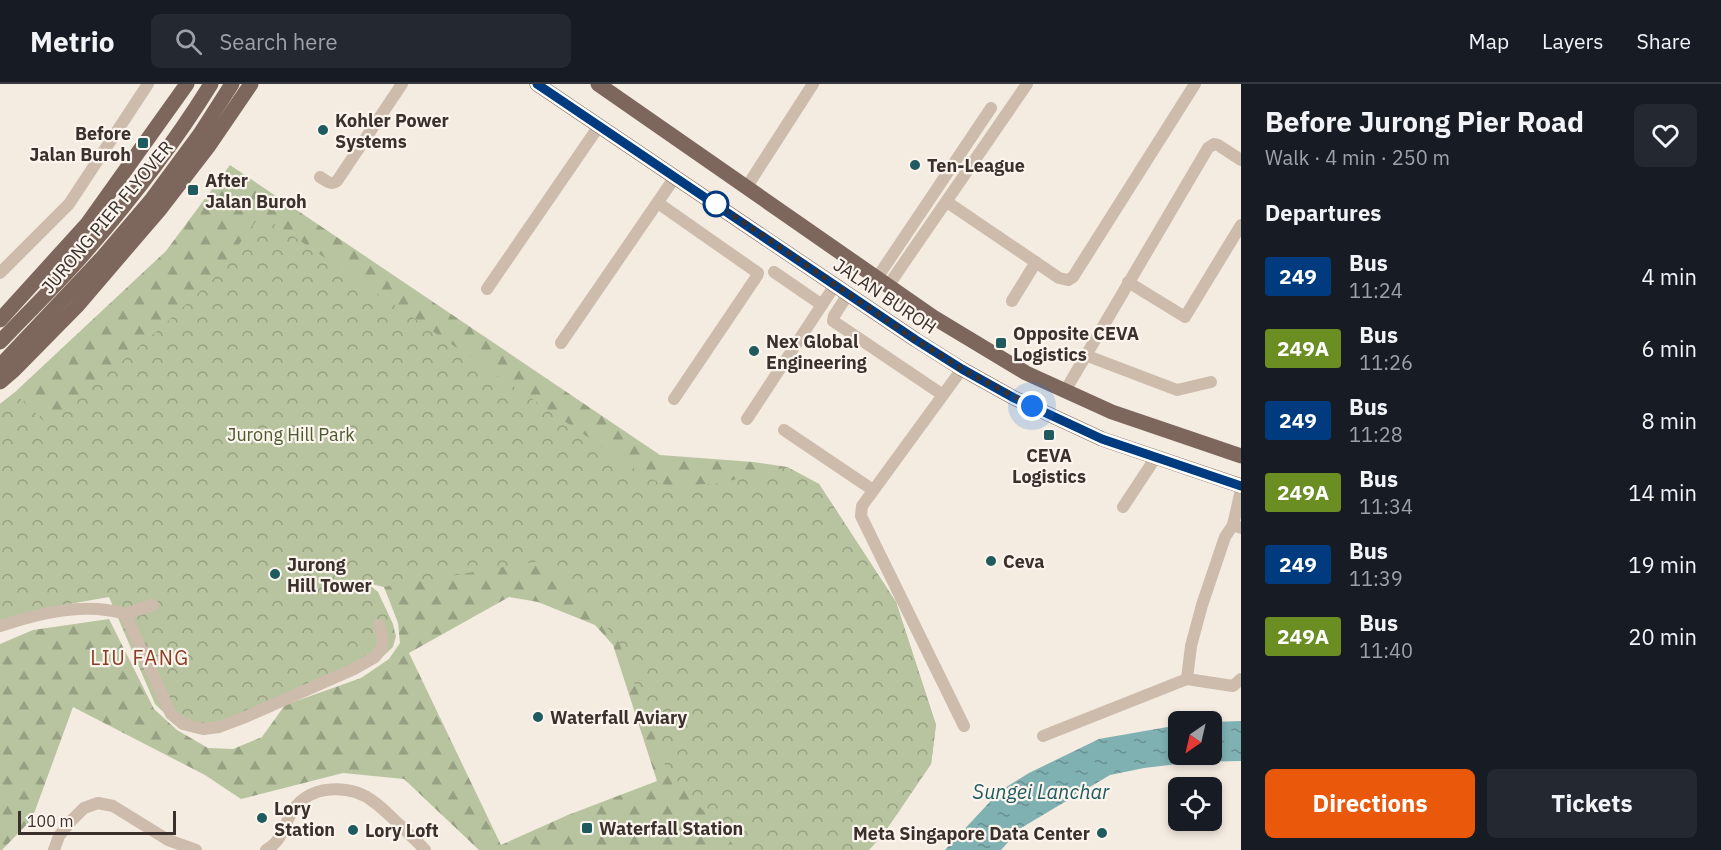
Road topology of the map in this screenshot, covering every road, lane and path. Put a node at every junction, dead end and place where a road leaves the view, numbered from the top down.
1 (148, 84) edge
2 (187, 84) edge
3 (211, 84) edge
4 (232, 84) edge
5 (251, 84) edge
6 (402, 84) edge
7 (537, 84) edge
8 (813, 84) edge
9 (1027, 84) edge
10 (1195, 84) edge
11 (604, 86) edge
12 (991, 108) dead end
13 (599, 126) junction
14 (1241, 160) edge
15 (320, 177) dead end
16 (675, 177) junction
17 (747, 188) junction
18 (947, 202) junction
19 (658, 203) junction
20 (1241, 225) edge
21 (1036, 262) junction
22 (774, 272) dead end
23 (0, 273) edge
24 (882, 282) junction
25 (1128, 282) junction
26 (835, 285) junction
27 (487, 289) dead end
28 (848, 294) junction
29 (1012, 301) dead end
30 (822, 305) junction
31 (0, 320) edge
32 (0, 342) edge
33 (561, 343) dead end
34 (1086, 355) junction
35 (0, 366) edge
36 (962, 369) junction
37 (0, 382) edge
38 (1211, 382) dead end
39 (1065, 391) junction
40 (943, 395) junction
41 (674, 399) dead end
42 (747, 419) dead end
43 (784, 430) dead end
44 (1241, 456) edge
45 (1156, 457) junction
46 (1241, 486) edge
47 (873, 490) junction
48 (1241, 490) edge
49 (1123, 507) dead end
50 (1237, 527) edge
51 (153, 605) dead end
52 (125, 614) junction
53 (379, 625) dead end
54 (0, 626) edge
55 (1241, 679) edge
56 (1187, 680) junction
57 (964, 726) dead end
58 (1043, 736) dead end
59 (54, 850) edge
60 (196, 850) edge
61 (266, 850) edge
62 (425, 850) edge

1 - 23 street
2 - 31 main road
3 - 32 main road, JURONG PIER FLYOVER
4 - 35 main road, JURONG PIER FLYOVER
5 - 37 main road
6 - 15 street
7 - 13 main road, JALAN BUROH
8 - 17 street
9 - 18 street
10 - 21 street
11 - 17 main road, JALAN BUROH
12 - 24 street
13 - 16 main road, JALAN BUROH
13 - 27 street
14 - 25 street
16 - 19 street
16 - 26 main road, JALAN BUROH
17 - 24 main road, JALAN BUROH
18 - 21 street
18 - 24 street
19 - 33 street
19 - 41 street
20 - 25 street
21 - 29 street
22 - 30 street
24 - 39 main road, JALAN BUROH
25 - 34 street
26 - 28 main road, JALAN BUROH
26 - 30 street
28 - 36 main road, JALAN BUROH
28 - 40 street
30 - 42 street
34 - 38 street
34 - 39 street
36 - 40 street
36 - 45 main road, JALAN BUROH
39 - 44 main road, JALAN BUROH
40 - 47 street
43 - 47 street
45 - 46 main road, JALAN BUROH
45 - 49 street
47 - 57 street
48 - 50 street
50 - 56 street
51 - 52 street
52 - 53 street
52 - 54 street
55 - 56 street
56 - 58 street
59 - 60 street
61 - 62 street

